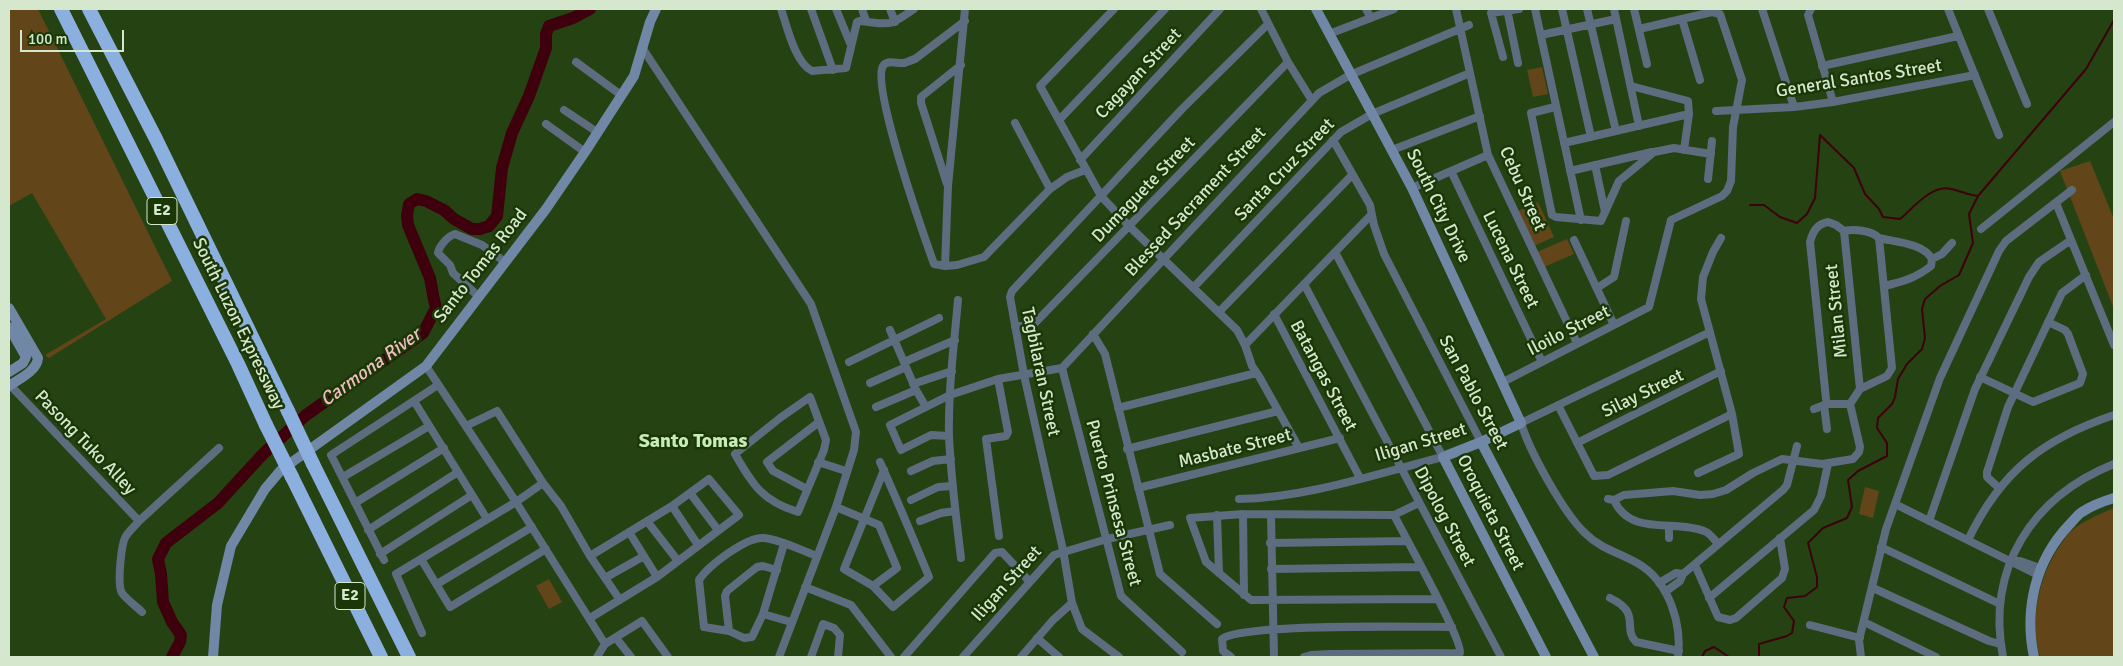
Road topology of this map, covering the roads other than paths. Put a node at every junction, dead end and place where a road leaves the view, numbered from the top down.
1 (61, 9) edge
2 (89, 9) edge
3 (656, 9) edge
4 (781, 9) edge
5 (811, 9) edge
6 (836, 9) edge
7 (862, 9) edge
8 (890, 9) edge
9 (914, 9) edge
10 (965, 9) edge
11 (1114, 9) edge
12 (1165, 9) edge
13 (1220, 9) edge
14 (1261, 9) edge
15 (1316, 9) edge
16 (1366, 9) edge
17 (1394, 9) edge
18 (1456, 9) edge
19 (1519, 9) edge
20 (1535, 9) edge
21 (1562, 9) edge
22 (1587, 9) edge
23 (1614, 9) edge
24 (1634, 9) edge
25 (1762, 9) edge
26 (1810, 9) edge
27 (1948, 9) edge
28 (1988, 9) edge
29 (1508, 10) edge
30 (1371, 18) junction
31 (1616, 19) junction
32 (1682, 19) junction
33 (965, 21) junction
34 (866, 22) junction
35 (895, 22) junction
36 (1268, 24) junction
37 (1590, 24) junction
38 (1469, 25) dead end
39 (1460, 29) junction
40 (1566, 29) junction
41 (1639, 29) junction
42 (1329, 34) junction
43 (1541, 35) junction
44 (1958, 36) junction
45 (850, 43) junction
46 (644, 48) junction
47 (1503, 58) dead end
48 (576, 62) dead end
49 (1288, 62) junction
50 (1518, 63) dead end
51 (961, 64) junction
52 (1647, 64) dead end
53 (1822, 66) junction
54 (833, 70) junction
55 (1470, 73) junction
56 (1350, 75) junction
57 (1975, 75) junction
58 (1700, 80) dead end
59 (1631, 86) junction
60 (621, 95) junction
61 (1311, 99) junction
62 (1833, 102) junction
63 (2027, 104) dead end
64 (1555, 107) junction
65 (1794, 107) junction
66 (564, 110) dead end
67 (1736, 110) junction
68 (1716, 111) dead end
69 (1372, 114) junction
70 (1689, 114) junction
71 (1480, 116) junction
72 (1060, 118) junction
73 (2114, 122) edge
74 (1015, 123) dead end
75 (546, 124) dead end
76 (1639, 126) junction
77 (1616, 131) junction
78 (597, 132) junction
79 (1999, 135) dead end
80 (1591, 137) junction
81 (1333, 140) junction
82 (1712, 141) dead end
83 (1564, 143) junction
84 (1392, 150) junction
85 (1684, 150) junction
86 (586, 152) junction
87 (1654, 152) junction
88 (1711, 154) junction
89 (1488, 155) junction
90 (1080, 160) junction
91 (1595, 165) junction
92 (1085, 170) junction
93 (1451, 171) junction
94 (1570, 171) junction
95 (1352, 175) junction
96 (1708, 179) dead end
97 (948, 186) junction
98 (1412, 188) junction
99 (1050, 189) junction
100 (2072, 190) dead end
101 (1101, 196) junction
102 (2056, 203) junction
103 (1605, 213) junction
104 (1372, 215) junction
105 (1581, 220) junction
106 (1626, 221) dead end
107 (1129, 226) junction
108 (1981, 229) dead end
109 (1844, 231) junction
110 (1722, 238) dead end
111 (1879, 238) junction
112 (1574, 240) dead end
113 (2071, 240) junction
114 (1952, 243) dead end
115 (1335, 252) junction
116 (1932, 258) junction
117 (1162, 259) junction
118 (505, 262) junction
119 (945, 266) junction
120 (2086, 275) junction
121 (1304, 284) junction
122 (1884, 286) junction
123 (1193, 288) junction
124 (1597, 288) junction
125 (478, 296) junction
126 (958, 300) dead end
127 (9, 308) edge
128 (1219, 312) junction
129 (1274, 314) junction
130 (939, 318) dead end
131 (2048, 322) junction
132 (1614, 326) junction
133 (9, 327) edge
134 (1015, 327) junction
135 (890, 330) dead end
136 (1710, 332) junction
137 (1093, 334) junction
138 (895, 338) junction
139 (955, 340) junction
140 (1577, 343) junction
141 (1245, 345) junction
142 (2114, 345) edge
143 (849, 362) dead end
144 (1542, 362) junction
145 (905, 364) junction
146 (426, 366) junction
147 (1062, 368) junction
148 (952, 371) junction
149 (9, 372) edge
150 (1721, 372) junction
151 (1256, 373) junction
152 (1024, 375) junction
153 (1980, 377) junction
154 (998, 379) junction
155 (1503, 382) junction
156 (870, 384) dead end
157 (438, 385) junction
158 (9, 386) edge
159 (915, 387) junction
160 (1860, 389) junction
161 (2014, 394) junction
162 (950, 396) junction
163 (414, 401) junction
164 (1850, 404) junction
165 (1558, 405) junction
166 (1826, 405) junction
167 (876, 407) dead end
168 (926, 407) junction
169 (1118, 408) junction
170 (1814, 409) dead end
171 (1278, 411) junction
172 (1732, 414) junction
173 (2114, 415) edge
174 (820, 422) junction
175 (1521, 423) junction
176 (429, 426) junction
177 (466, 426) junction
178 (1827, 429) dead end
179 (949, 436) junction
180 (1340, 438) junction
181 (1481, 442) junction
182 (1577, 442) junction
183 (1797, 446) dead end
184 (219, 448) dead end
185 (444, 448) junction
186 (1298, 448) junction
187 (1128, 449) junction
188 (1443, 457) junction
189 (951, 459) junction
190 (1793, 459) junction
191 (818, 462) junction
192 (880, 462) dead end
193 (1828, 464) junction
194 (2114, 464) edge
195 (1401, 468) junction
196 (884, 470) junction
197 (846, 471) junction
198 (911, 471) dead end
199 (458, 472) junction
200 (1698, 473) dead end
201 (342, 478) junction
202 (1360, 478) junction
203 (543, 483) junction
204 (952, 486) junction
205 (1138, 488) junction
206 (1999, 488) junction
207 (807, 489) junction
208 (690, 493) junction
209 (472, 495) junction
210 (2114, 498) edge
211 (1240, 499) dead end
212 (911, 500) dead end
213 (516, 502) junction
214 (355, 503) junction
215 (1419, 503) junction
216 (1895, 504) junction
217 (672, 506) junction
218 (836, 507) junction
219 (955, 511) junction
220 (1243, 514) junction
221 (1217, 515) junction
222 (1271, 515) junction
223 (1394, 515) junction
224 (863, 518) junction
225 (487, 519) junction
226 (139, 521) junction
227 (647, 521) junction
228 (920, 521) dead end
229 (1929, 521) junction
230 (1170, 525) dead end
231 (532, 527) junction
232 (1669, 527) junction
233 (368, 530) junction
234 (718, 530) junction
235 (1149, 530) junction
236 (629, 532) junction
237 (999, 536) dead end
238 (1669, 538) dead end
239 (1780, 538) junction
240 (1107, 539) junction
241 (1968, 540) junction
242 (1407, 541) junction
243 (1270, 543) junction
244 (784, 544) junction
245 (1718, 544) junction
246 (698, 545) junction
247 (1881, 547) junction
248 (546, 549) junction
249 (1063, 550) junction
250 (590, 556) junction
251 (644, 556) junction
252 (817, 556) junction
253 (961, 558) dead end
254 (421, 559) junction
255 (678, 561) junction
256 (2012, 561) junction
257 (1695, 565) junction
258 (1421, 568) junction
259 (1271, 569) junction
260 (777, 570) junction
261 (2039, 571) junction
262 (1219, 573) junction
263 (1683, 574) junction
264 (657, 576) junction
265 (605, 578) junction
266 (1029, 581) junction
267 (1659, 583) junction
268 (437, 584) junction
269 (806, 586) junction
270 (873, 586) junction
271 (1873, 588) junction
272 (1665, 592) junction
273 (1244, 595) junction
274 (1610, 598) dead end
275 (1709, 598) junction
276 (1438, 599) junction
277 (620, 600) junction
278 (1271, 601) junction
279 (1072, 603) junction
280 (2000, 604) junction
281 (142, 612) dead end
282 (763, 614) junction
283 (590, 618) junction
284 (791, 622) junction
285 (1864, 622) junction
286 (1217, 624) dead end
287 (1810, 625) dead end
288 (1452, 627) junction
289 (1272, 629) junction
290 (729, 630) junction
291 (422, 633) dead end
292 (616, 638) junction
293 (1037, 638) junction
294 (1860, 638) junction
295 (605, 644) junction
296 (2000, 644) junction
297 (1182, 652) dead end
298 (1220, 654) edge
299 (1678, 654) edge
300 (840, 656) edge
301 (213, 657) edge
302 (380, 657) edge
303 (409, 657) edge
304 (597, 657) edge
305 (631, 657) edge
306 (668, 657) edge
307 (779, 657) edge
308 (811, 657) edge
309 (892, 657) edge
310 (904, 657) edge
311 (963, 657) edge
312 (1020, 657) edge
313 (1059, 657) edge
314 (1119, 657) edge
315 (1231, 657) edge
316 (1274, 657) edge
317 (1304, 657) edge
318 (1502, 657) edge
319 (1546, 657) edge
320 (1594, 657) edge
321 (1861, 657) edge
322 (1936, 657) edge
323 (2003, 657) edge
324 (2034, 657) edge

1 - 302 highway, South Luzon Expressway / E2, bridge
2 - 303 highway, South Luzon Expressway / E2, bridge
3 - 46 street, Santo Tomas Road
4 - 54 street
5 - 54 street
6 - 45 street
7 - 34 street
8 - 35 street
9 - 35 street
10 - 33 street
11 - 72 street
12 - 72 street
13 - 90 street, Cagayan Street
14 - 36 street
15 - 42 street, South City Drive
16 - 30 street
17 - 30 street
18 - 39 street, Cebu Street
19 - 29 street
20 - 43 street
21 - 40 street
22 - 37 street
23 - 31 street
24 - 41 street
25 - 65 street
26 - 53 street
27 - 44 street
28 - 63 street
29 - 47 street
29 - 50 street
30 - 42 street
31 - 37 street
31 - 59 street
32 - 41 street
32 - 58 street
32 - 67 street
33 - 51 street
33 - 119 street
34 - 35 street
34 - 45 street
36 - 49 street
36 - 101 street, Tagbilaran Street
37 - 40 street
37 - 77 street
38 - 39 street, Blessed Sacrament Street
39 - 55 street, Cebu Street
39 - 56 street, Blessed Sacrament Street
40 - 43 street
40 - 80 street
41 - 52 street
42 - 56 street, South City Drive
43 - 64 street
44 - 53 street
44 - 57 street
45 - 54 street
46 - 60 street, Santo Tomas Road
46 - 197 street
48 - 60 street
49 - 61 street
49 - 107 street, Dumaguete Street
51 - 97 street
51 - 97 street
53 - 62 street
55 - 69 street, Santa Cruz Street
55 - 71 street, Cebu Street
56 - 61 street, Blessed Sacrament Street
56 - 69 street, South City Drive
57 - 62 street, General Santos Street
57 - 79 street
59 - 70 street
59 - 76 street
60 - 78 street, Santo Tomas Road
61 - 117 street, Blessed Sacrament Street
62 - 65 street, General Santos Street
64 - 83 street
64 - 105 street
65 - 67 street, General Santos Street
66 - 78 street
67 - 68 street, General Santos Street
67 - 132 street, Iloilo Street
69 - 81 street, Santa Cruz Street
69 - 84 street, South City Drive
70 - 76 street
70 - 85 street
71 - 84 street
71 - 89 street, Cebu Street
72 - 90 street
73 - 108 street
74 - 99 street
75 - 86 street
76 - 77 street
77 - 80 street
78 - 86 street, Santo Tomas Road
80 - 83 street
81 - 95 street, San Pablo Street
81 - 123 street, Santa Cruz Street
82 - 88 street
83 - 94 street
84 - 98 street, South City Drive
85 - 87 street
85 - 88 street
86 - 118 street, Santo Tomas Road
87 - 91 street
87 - 103 street
88 - 96 street
89 - 93 street
89 - 140 street, Cebu Street
90 - 92 street
91 - 94 street
91 - 103 street
92 - 99 street
92 - 101 street
93 - 98 street
93 - 144 street, Lucena Street
94 - 105 street
95 - 104 street, San Pablo Street
95 - 128 street
97 - 119 street
98 - 155 street, South City Drive
99 - 119 street
100 - 102 street
101 - 107 street
101 - 134 street, Tagbilaran Street
102 - 113 street
102 - 216 street
103 - 105 street
104 - 115 street
104 - 181 street, San Pablo Street
106 - 124 street
107 - 117 street
107 - 134 street, Dumaguete Street
109 - 111 street
109 - 160 street, Milan Street
109 - 166 street
110 - 136 street
111 - 116 street
111 - 122 street
112 - 124 street
113 - 120 street
113 - 153 street
114 - 116 street
115 - 121 street
115 - 188 street, Oroquieta Street
116 - 122 street
117 - 123 street
117 - 137 street, Blessed Sacrament Street
118 - 125 street, Santo Tomas Road
118 - 125 street
120 - 131 street
120 - 142 street
121 - 129 street
121 - 195 street, Dipolog Street
122 - 160 street
123 - 128 street
124 - 132 street
125 - 146 street, Santo Tomas Road
126 - 139 street
127 - 158 street
128 - 141 street
129 - 141 street
129 - 180 street, Batangas Street
130 - 138 street
131 - 161 street
131 - 161 street
132 - 140 street, Iloilo Street
133 - 149 street
134 - 152 street, Tagbilaran Street
135 - 138 street
136 - 150 street
136 - 165 street, Iligan Street
137 - 147 street, Blessed Sacrament Street
137 - 169 street
138 - 143 street
138 - 145 street
139 - 145 street
139 - 148 street
140 - 144 street, Iloilo Street
141 - 151 street
144 - 155 street, Iloilo Street
145 - 156 street
145 - 159 street
146 - 157 street
146 - 301 street, Santo Tomas Road
147 - 152 street
147 - 240 street, Puerto Prinsesa Street
148 - 159 street
148 - 162 street
150 - 172 street
150 - 182 street, Silay Street
151 - 169 street
151 - 171 street
152 - 154 street
152 - 249 street, Tagbilaran Street
153 - 161 street
153 - 229 street
154 - 162 street
154 - 237 street
155 - 175 street, South City Drive
157 - 163 street
157 - 177 street
158 - 226 street, Pasong Tuko Alley
159 - 167 street
159 - 168 street
160 - 164 street
161 - 206 street
162 - 168 street
162 - 179 street
163 - 176 street
163 - 201 street
164 - 166 street
164 - 193 street
165 - 175 street, Iligan Street
165 - 182 street
166 - 170 street
166 - 178 street
168 - 179 street
169 - 187 street
171 - 186 street
171 - 187 street
172 - 182 street
172 - 200 street
173 - 206 street
174 - 191 street
174 - 207 street
174 - 207 street
175 - 181 street, Iligan Street
175 - 267 street
176 - 185 street
176 - 201 street
177 - 203 street
177 - 213 street
179 - 189 street
180 - 186 street, Masbate Street
180 - 202 street, Batangas Street
181 - 188 street, Iligan Street
181 - 320 street, San Pablo Street
183 - 190 street
184 - 226 street, Pasong Tuko Alley
185 - 199 street
185 - 214 street
186 - 205 street, Masbate Street
187 - 205 street
188 - 195 street, Iligan Street
188 - 319 street, Oroquieta Street
189 - 198 street
189 - 204 street
190 - 193 street
190 - 232 street
190 - 245 street
191 - 197 street
191 - 207 street
192 - 196 street
193 - 239 street
194 - 256 street
195 - 202 street, Iligan Street
195 - 215 street, Dipolog Street
196 - 224 street
196 - 270 street
197 - 218 street
199 - 209 street
199 - 233 street
201 - 214 street
202 - 211 street, Iligan Street
203 - 213 street
203 - 250 street
204 - 212 street
204 - 219 street
205 - 235 street
206 - 241 street
208 - 217 street
208 - 234 street
208 - 234 street
209 - 225 street
209 - 233 street
210 - 261 street
213 - 225 street
213 - 231 street
214 - 233 street
215 - 223 street
215 - 318 street, Dipolog Street
216 - 229 street
216 - 247 street
217 - 227 street
217 - 246 street
218 - 224 street
218 - 252 street
219 - 228 street
219 - 253 street
220 - 221 street
220 - 222 street
220 - 273 street
221 - 262 street
221 - 262 street
222 - 223 street
222 - 243 street
223 - 242 street
224 - 270 street
224 - 270 street
225 - 254 street
226 - 281 street, Pasong Tuko Alley
227 - 236 street
227 - 255 street
229 - 241 street
230 - 235 street, Iligan Street
231 - 248 street
231 - 268 street
232 - 238 street
232 - 245 street
234 - 246 street
235 - 240 street, Iligan Street
235 - 286 street
236 - 250 street
236 - 251 street
239 - 275 street
239 - 275 street
240 - 249 street, Iligan Street
240 - 297 street, Puerto Prinsesa Street
241 - 256 street
242 - 243 street
242 - 258 street
243 - 259 street
244 - 252 street
244 - 260 street
244 - 290 street
245 - 257 street
246 - 255 street
247 - 271 street
247 - 280 street
248 - 268 street
248 - 283 street
249 - 266 street, Iligan Street
249 - 279 street, Tagbilaran Street
250 - 265 street
251 - 264 street
251 - 265 street
252 - 269 street
254 - 268 street
254 - 291 street
255 - 264 street
256 - 261 street
256 - 280 street
257 - 263 street
257 - 275 street
258 - 259 street
258 - 276 street
259 - 278 street
260 - 282 street
260 - 290 street
261 - 324 street
262 - 273 street
263 - 267 street
263 - 272 street
264 - 277 street
265 - 277 street
266 - 310 street
266 - 311 street, Iligan Street
267 - 272 street
269 - 284 street
269 - 309 street
271 - 285 street
271 - 296 street
272 - 299 street
273 - 278 street
274 - 299 street
276 - 278 street
276 - 288 street
277 - 283 street
278 - 289 street
279 - 293 street
279 - 314 street, Tagbilaran Street
280 - 296 street
282 - 284 street
282 - 290 street
283 - 295 street
284 - 307 street
285 - 294 street
285 - 322 street
287 - 294 street
288 - 289 street
288 - 317 street
289 - 298 street
289 - 316 street
292 - 295 street
292 - 305 street
292 - 306 street
293 - 312 street
293 - 313 street
294 - 321 street
295 - 304 street
296 - 323 street
298 - 315 street
300 - 308 street

